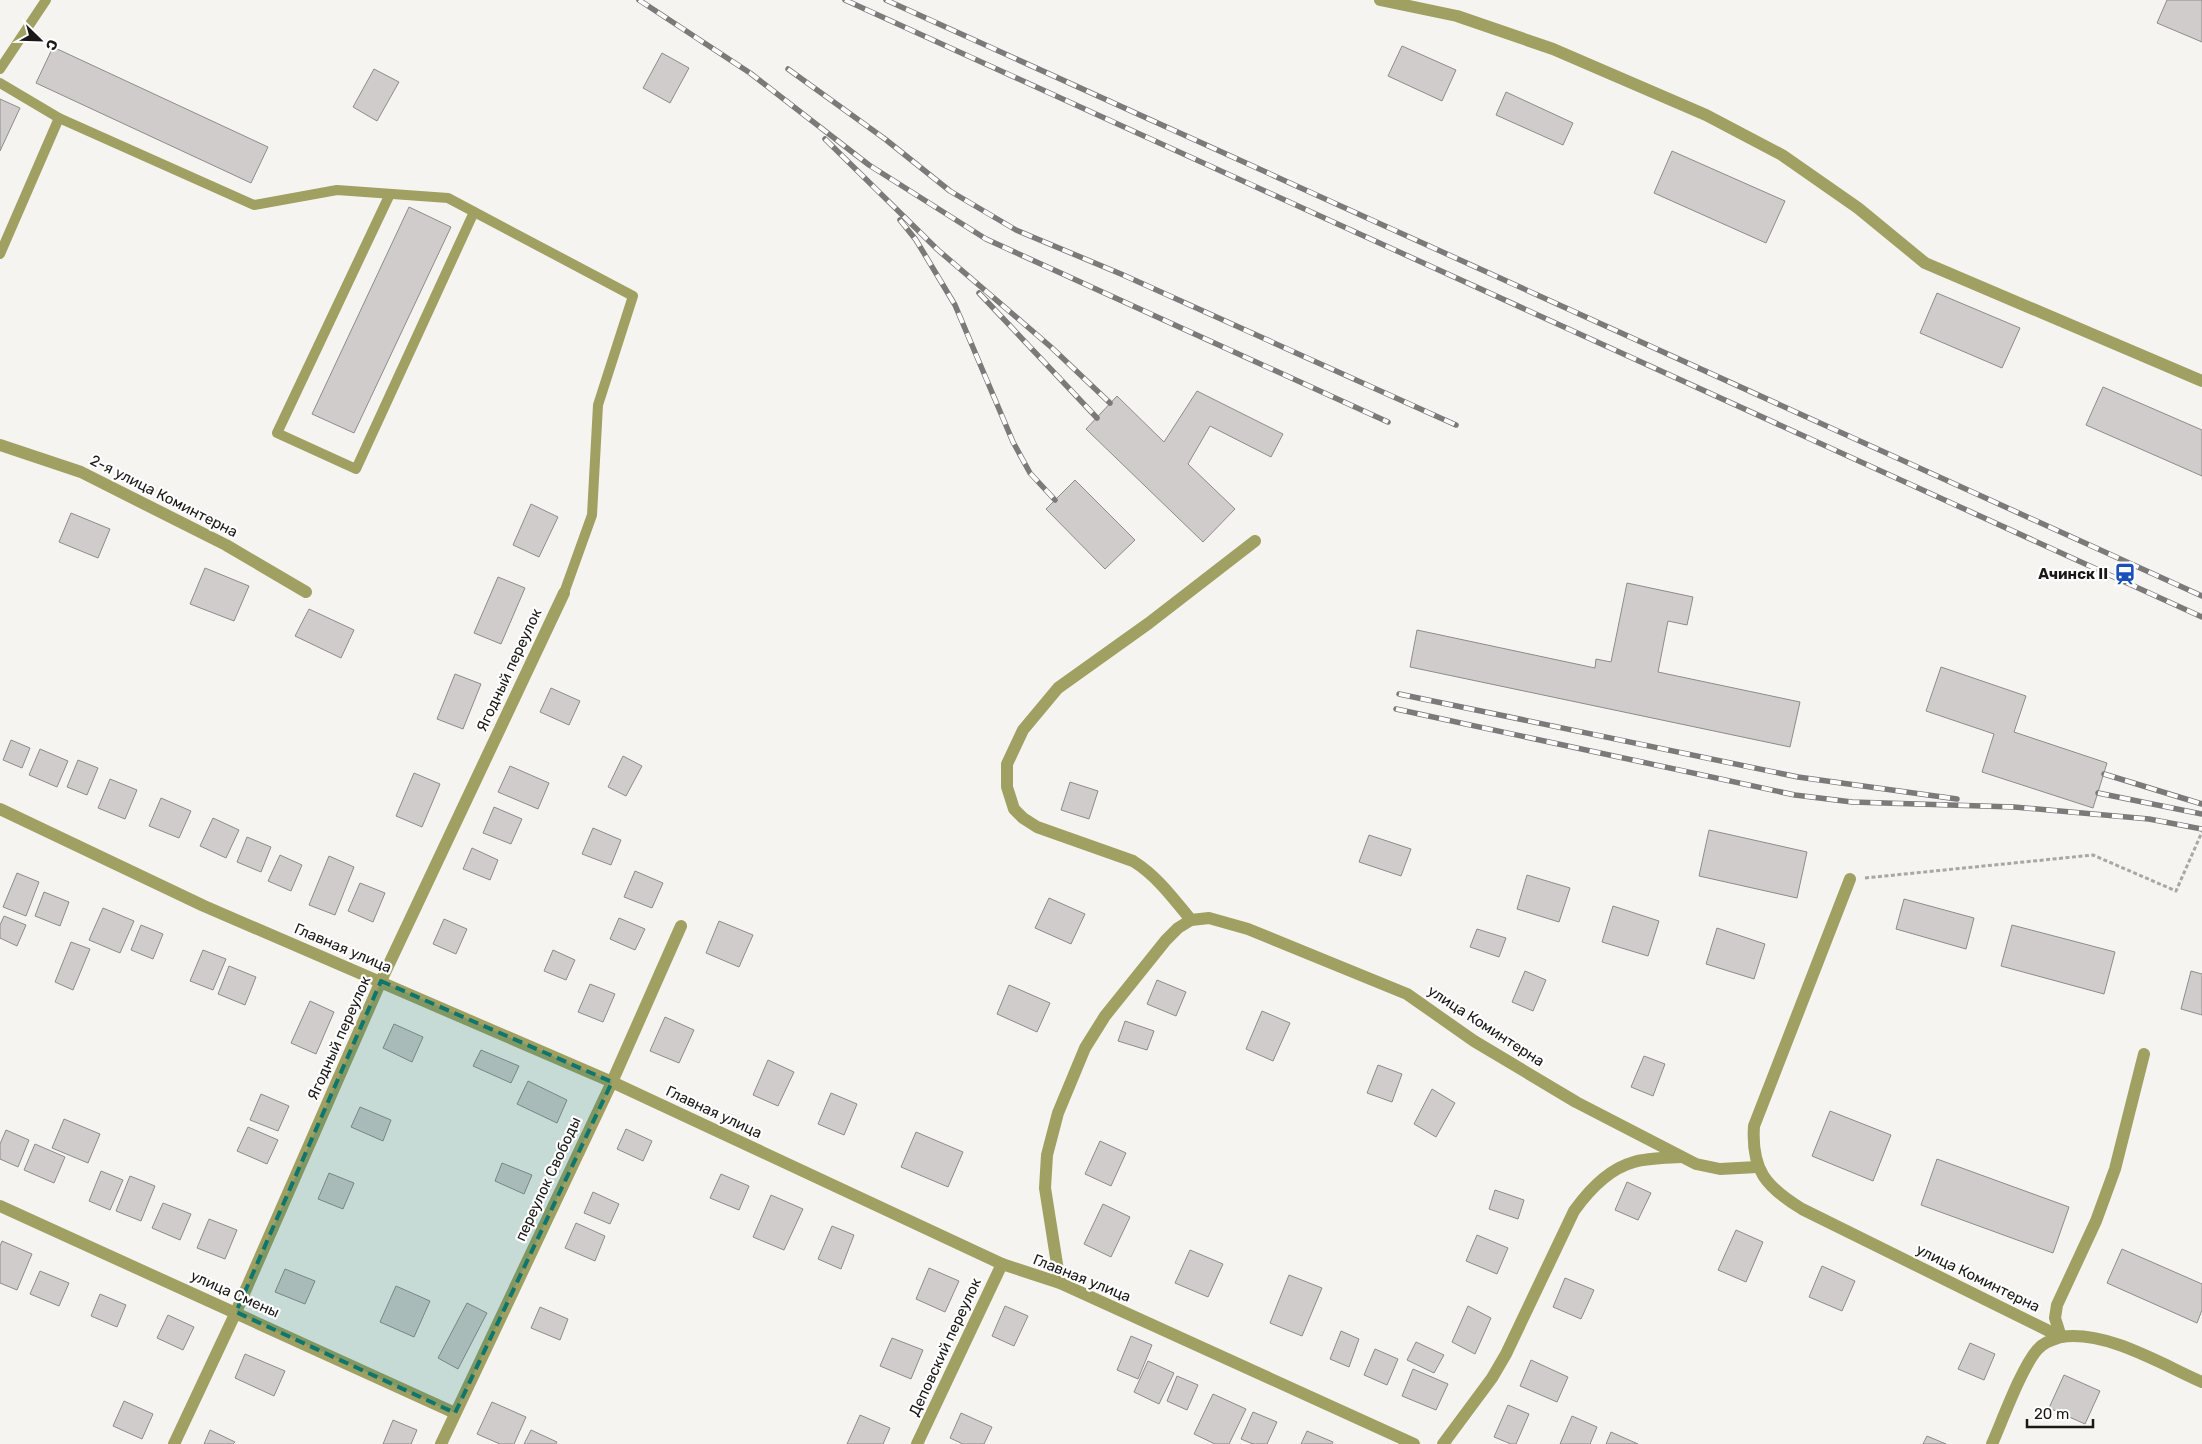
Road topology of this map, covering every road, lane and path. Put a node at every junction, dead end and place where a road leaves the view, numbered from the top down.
1 (46, 0) edge
2 (1380, 0) edge
3 (0, 69) edge
4 (0, 83) edge
5 (58, 118) junction
6 (390, 194) junction
7 (474, 212) junction
8 (0, 254) edge
9 (2202, 381) edge
10 (0, 445) edge
11 (1255, 541) dead end
12 (306, 592) dead end
13 (564, 593) joint
14 (0, 809) edge
15 (2202, 832) edge
16 (1850, 879) joint
17 (1192, 920) junction
18 (681, 926) dead end
19 (382, 982) junction
20 (2144, 1054) dead end
21 (612, 1082) junction
22 (1680, 1157) junction
23 (1757, 1167) junction
24 (0, 1206) edge
25 (1002, 1264) junction
26 (1060, 1283) junction
27 (236, 1312) junction
28 (2060, 1337) junction
29 (2202, 1382) edge
30 (455, 1413) junction
31 (174, 1444) edge
32 (441, 1444) edge
33 (917, 1444) edge
34 (1414, 1444) edge
35 (1443, 1444) edge
36 (1992, 1444) edge

1 - 3 lane
2 - 9 street
4 - 5 lane
5 - 6 lane
5 - 8 lane
6 - 7 lane
6 - 7 lane
7 - 13 lane
10 - 12 street, 2-я улица Коминтерна
11 - 17 street
13 - 19 street, Ягодный переулок
14 - 19 street, Главная улица
15 - 16 path
16 - 23 street, улица Коминтерна
17 - 22 street, улица Коминтерна
17 - 26 street
18 - 21 street, переулок Свободы
19 - 21 street, Главная улица
19 - 27 street, Ягодный переулок
20 - 28 street
21 - 25 street, Главная улица
21 - 30 street, переулок Свободы
22 - 23 street, улица Коминтерна
22 - 35 street
23 - 28 street, улица Коминтерна
24 - 27 street, улица Смены
25 - 26 street, Главная улица
25 - 33 street, Деповский переулок
26 - 34 street, Главная улица
27 - 30 street, улица Смены
27 - 31 street, Ягодный переулок
28 - 29 street, улица Коминтерна
28 - 36 street
30 - 32 street, переулок Свободы

